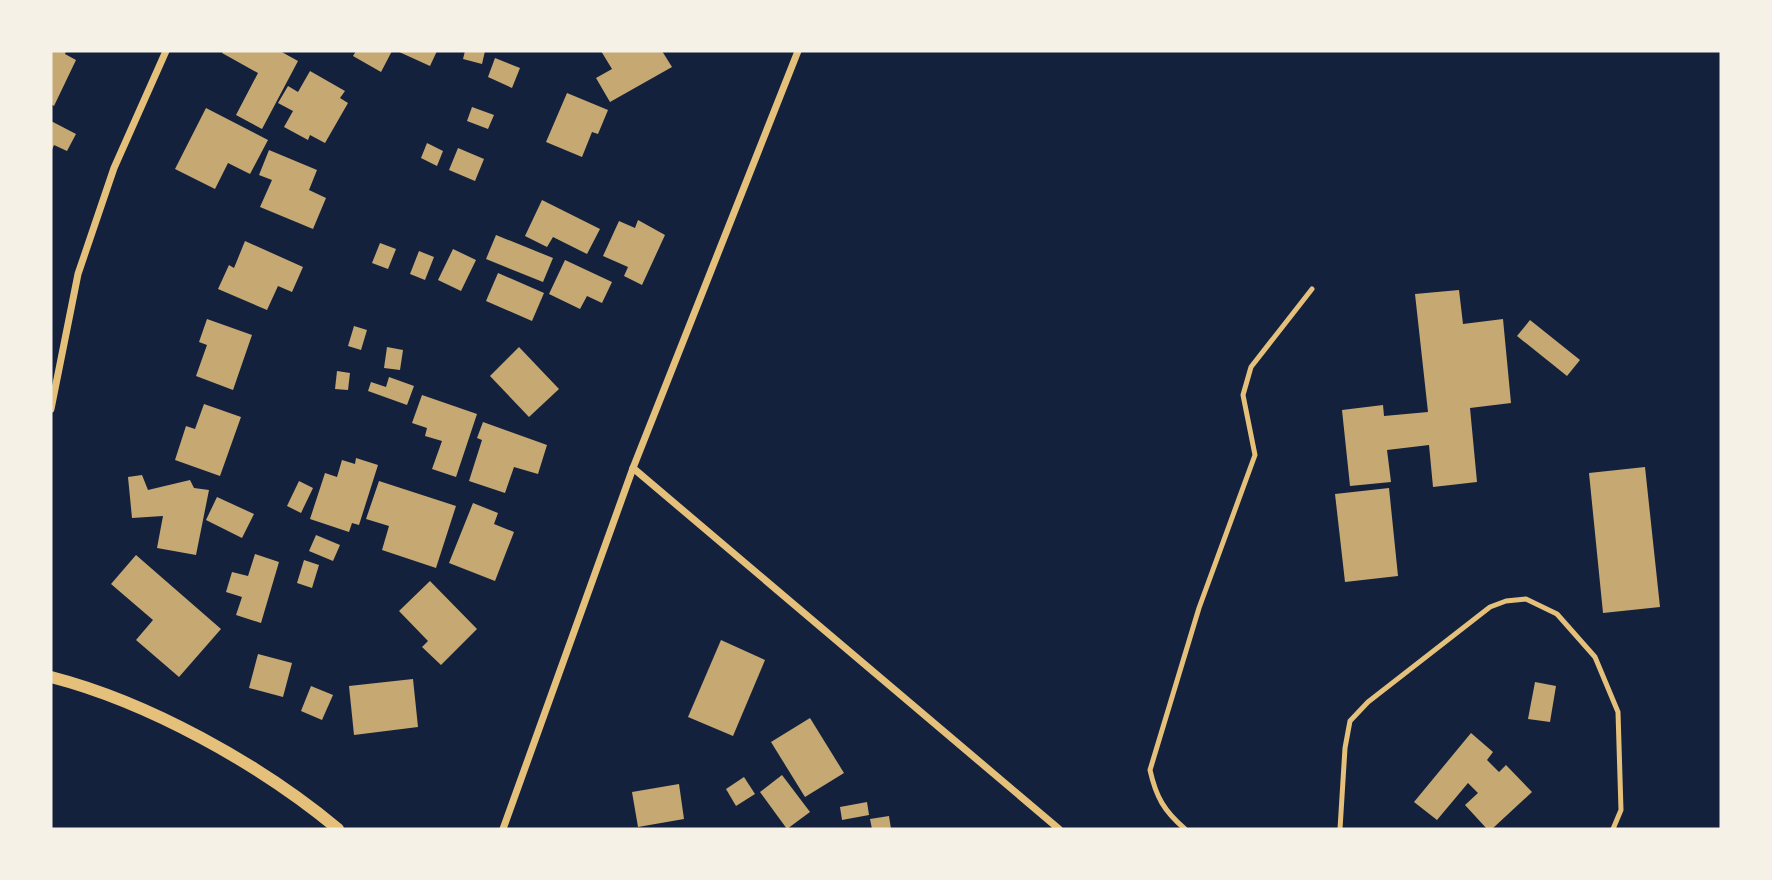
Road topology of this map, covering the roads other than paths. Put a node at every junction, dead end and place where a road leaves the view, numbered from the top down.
1 (166, 51) edge
2 (798, 51) edge
3 (1312, 289) dead end
4 (51, 409) edge
5 (634, 468) junction
6 (51, 677) edge
7 (338, 829) edge
8 (503, 829) edge
9 (1059, 829) edge
10 (1185, 829) edge
11 (1340, 829) edge
12 (1613, 829) edge

1 - 4 street
2 - 5 street
3 - 10 lane
5 - 8 street
5 - 9 street
6 - 7 street
11 - 12 lane

